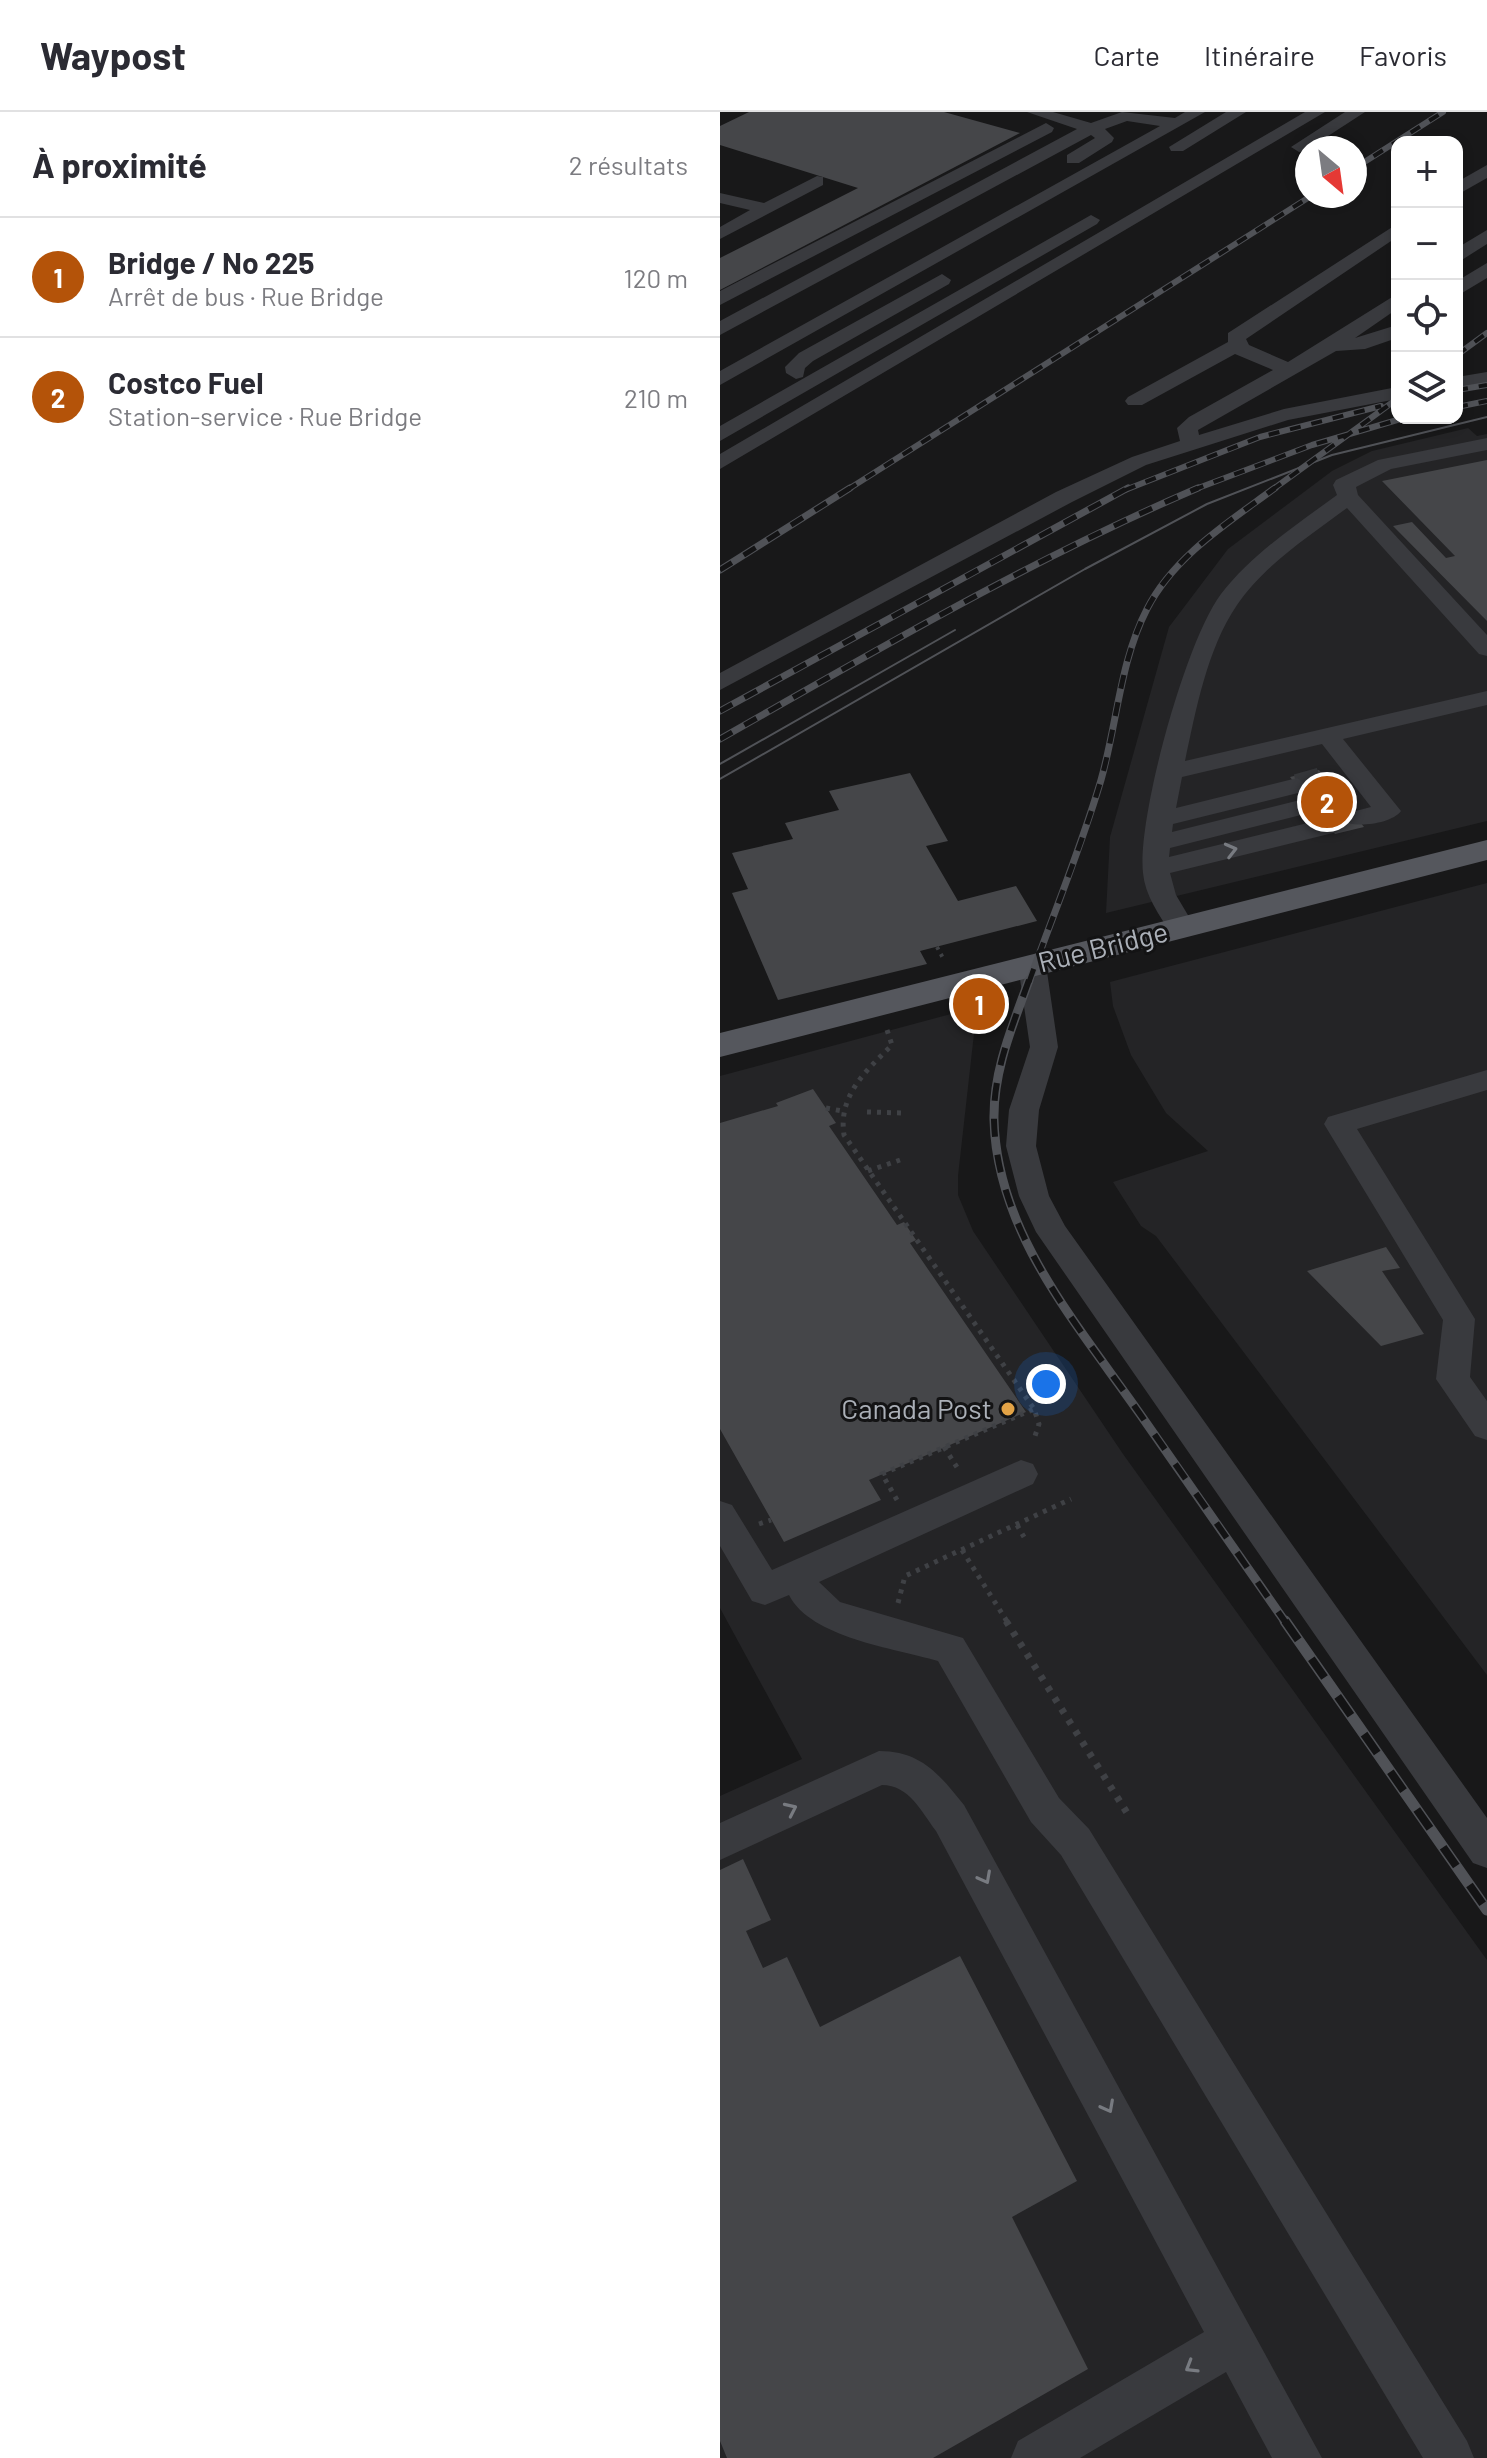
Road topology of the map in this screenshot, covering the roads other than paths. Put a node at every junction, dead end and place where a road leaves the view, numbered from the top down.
1 (1035, 112) edge
2 (1197, 112) edge
3 (1317, 112) edge
4 (1357, 112) edge
5 (1062, 120) junction
6 (1243, 120) edge
7 (1177, 123) junction
8 (1092, 128) junction
9 (1282, 157) dead end
10 (1157, 158) dead end
11 (1180, 168) dead end
12 (1487, 170) edge
13 (817, 181) dead end
14 (1463, 186) edge
15 (720, 198) edge
16 (1207, 199) dead end
17 (1112, 207) dead end
18 (767, 209) junction
19 (1147, 212) junction
20 (955, 224) dead end
21 (1391, 233) edge
22 (720, 234) edge
23 (1487, 235) edge
24 (1463, 253) edge
25 (1017, 263) junction
26 (1054, 267) junction
27 (1487, 269) edge
28 (955, 273) dead end
29 (1463, 286) edge
30 (720, 299) edge
31 (1391, 304) edge
32 (720, 329) edge
33 (1391, 333) edge
34 (1236, 345) junction
35 (1332, 345) junction
36 (847, 361) junction
37 (1290, 370) junction
38 (796, 373) junction
39 (1487, 378) edge
40 (720, 379) edge
41 (1463, 382) edge
42 (1391, 394) edge
43 (1135, 401) dead end
44 (733, 404) dead end
45 (720, 435) edge
46 (1192, 442) junction
47 (1487, 444) edge
48 (720, 463) edge
49 (1348, 497) junction
50 (1487, 649) edge
51 (720, 683) edge
52 (1487, 698) edge
53 (1328, 736) junction
54 (1172, 772) junction
55 (1372, 791) junction
56 (1159, 844) junction
57 (1487, 850) edge
58 (1181, 927) junction
59 (1032, 965) junction
60 (720, 1045) edge
61 (1487, 1080) edge
62 (1487, 1427) edge
63 (1021, 1474) dead end
64 (720, 1515) edge
65 (797, 1575) junction
66 (720, 1842) edge
67 (1487, 1850) edge
68 (1234, 2341) junction
69 (1035, 2458) edge
70 (1298, 2458) edge
71 (1450, 2458) edge

1 - 5 lane
2 - 7 lane
3 - 19 lane
4 - 9 lane
5 - 8 lane
5 - 30 lane
6 - 10 lane
6 - 11 lane
7 - 8 lane
7 - 40 lane
8 - 20 lane
8 - 32 lane
12 - 14 lane
13 - 18 lane
15 - 18 lane
16 - 19 lane
17 - 25 lane
18 - 22 lane
19 - 26 lane
21 - 34 lane
23 - 24 lane
25 - 26 lane
25 - 36 lane
26 - 48 lane
27 - 29 lane
28 - 38 lane
31 - 35 lane
33 - 35 lane
34 - 37 lane
34 - 43 lane
35 - 37 lane
36 - 38 lane
36 - 45 lane
37 - 46 lane
38 - 44 lane
39 - 41 lane
42 - 46 lane
46 - 51 lane
47 - 49 lane
49 - 50 lane
49 - 54 lane
52 - 53 lane
53 - 54 lane
53 - 55 lane
54 - 56 lane
55 - 55 lane
56 -> 56 lane
56 - 58 lane
57 - 58 main road, Rue Bridge
58 - 59 main road, Rue Bridge
59 - 60 main road, Rue Bridge
59 - 67 lane
61 - 62 lane
63 - 65 lane
64 - 65 lane
65 - 71 lane
66 -> 68 lane
68 -> 69 lane
68 - 70 lane

